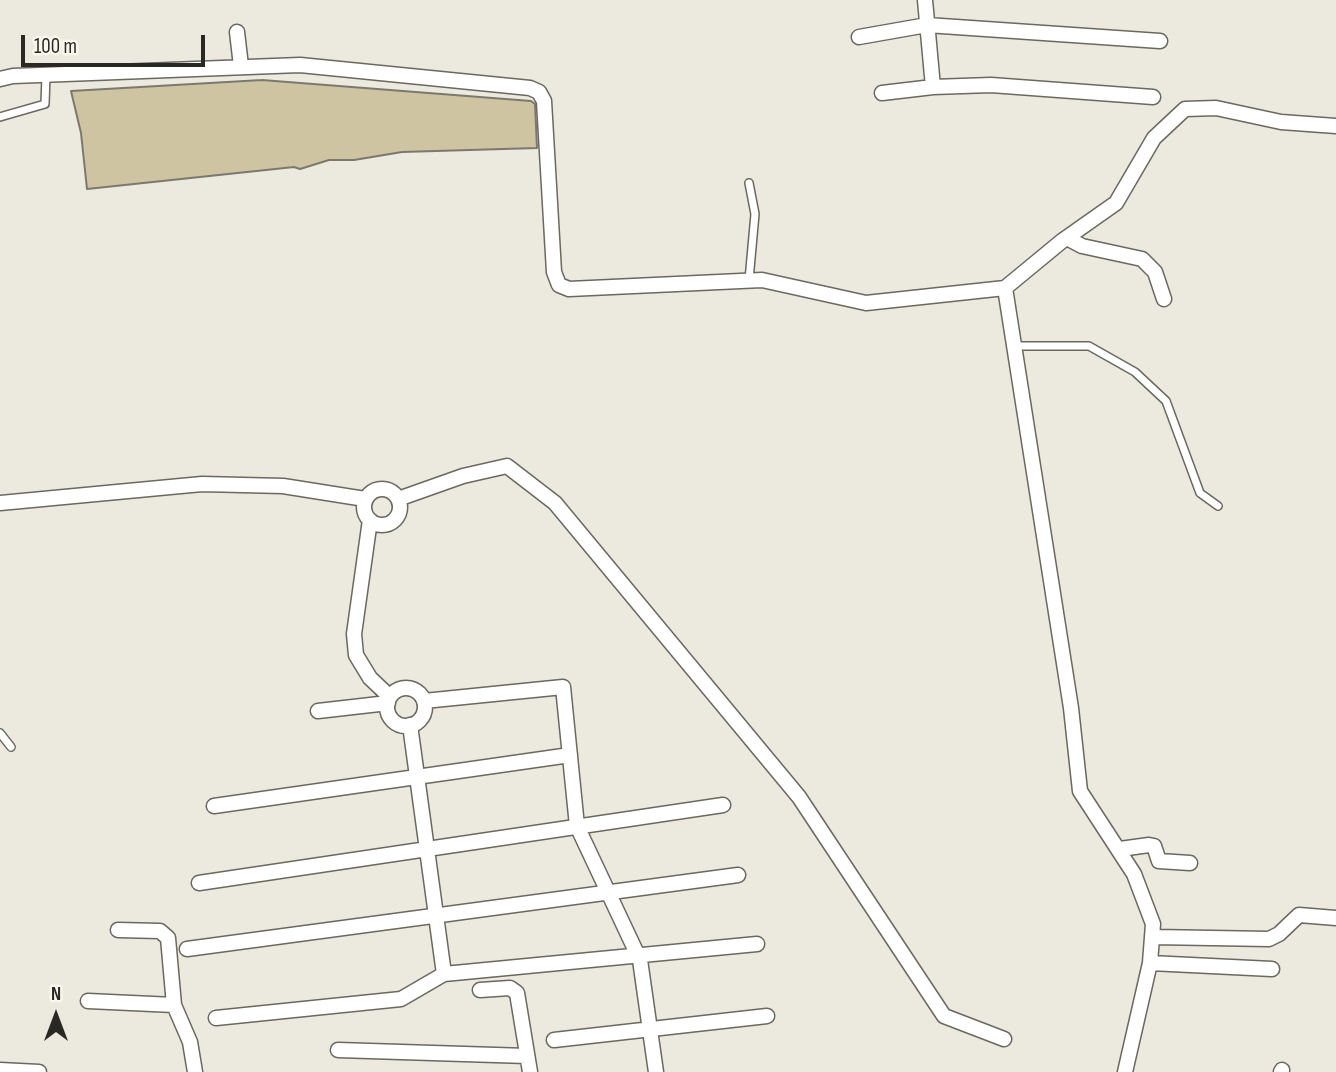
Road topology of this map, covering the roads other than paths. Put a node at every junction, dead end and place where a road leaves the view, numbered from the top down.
1 (925, 0) edge
2 (927, 25) junction
3 (237, 32) dead end
4 (859, 37) dead end
5 (1160, 41) dead end
6 (241, 66) junction
7 (46, 74) junction
8 (0, 79) edge
9 (933, 87) junction
10 (882, 93) dead end
11 (1153, 97) dead end
12 (0, 117) edge
13 (1336, 126) edge
14 (748, 183) dead end
15 (1067, 238) junction
16 (749, 280) junction
17 (1005, 289) junction
18 (1164, 299) dead end
19 (1014, 346) junction
20 (365, 499) junction
21 (398, 499) junction
22 (0, 503) edge
23 (1218, 506) dead end
24 (370, 520) junction
25 (389, 700) junction
26 (424, 701) junction
27 (318, 711) dead end
28 (410, 725) junction
29 (0, 733) edge
30 (10, 747) dead end
31 (570, 755) junction
32 (417, 777) junction
33 (723, 805) dead end
34 (214, 806) dead end
35 (577, 826) junction
36 (427, 849) junction
37 (1119, 849) junction
38 (1190, 863) dead end
39 (738, 875) dead end
40 (199, 883) dead end
41 (608, 892) junction
42 (436, 915) junction
43 (1336, 918) edge
44 (118, 930) dead end
45 (1154, 937) junction
46 (758, 944) dead end
47 (187, 949) dead end
48 (639, 956) junction
49 (1150, 963) junction
50 (1272, 969) dead end
51 (444, 974) junction
52 (480, 990) dead end
53 (88, 1001) dead end
54 (174, 1005) junction
55 (767, 1016) dead end
56 (216, 1018) dead end
57 (650, 1030) junction
58 (1004, 1039) dead end
59 (554, 1041) dead end
60 (338, 1050) dead end
61 (527, 1056) junction
62 (0, 1070) edge
63 (39, 1072) edge
64 (195, 1072) edge
65 (530, 1072) edge
66 (656, 1072) edge
67 (1125, 1072) edge

1 - 2 street
2 - 4 street
2 - 5 street
2 - 9 street
3 - 6 street
6 - 7 street
6 - 16 street
7 - 8 street
7 - 12 lane
9 - 10 street
9 - 11 street
13 - 15 street
14 - 16 lane
15 - 17 street
15 - 18 street
16 - 17 street
17 - 19 street
19 - 23 lane
19 - 37 street
20 - 21 street
20 - 22 street
20 - 24 street
21 - 24 street
21 - 58 street
24 - 25 street
25 - 26 street
25 - 27 street
25 - 28 street
26 - 28 street
26 - 31 street
28 - 32 street
29 - 30 lane
31 - 32 street
31 - 35 street
32 - 34 street
32 - 36 street
33 - 35 street
35 - 36 street
35 - 41 street
36 - 40 street
36 - 42 street
37 - 38 street
37 - 45 street
39 - 41 street
41 - 42 street
41 - 48 street
42 - 47 street
42 - 51 street
43 - 45 street
44 - 54 street
45 - 49 street
46 - 48 street
48 - 51 street
48 - 57 street
49 - 50 street
49 - 67 street
51 - 56 street
52 - 61 street
53 - 54 street
54 - 64 street
55 - 57 street
57 - 59 street
57 - 66 street
60 - 61 street
61 - 65 street
62 - 63 street

